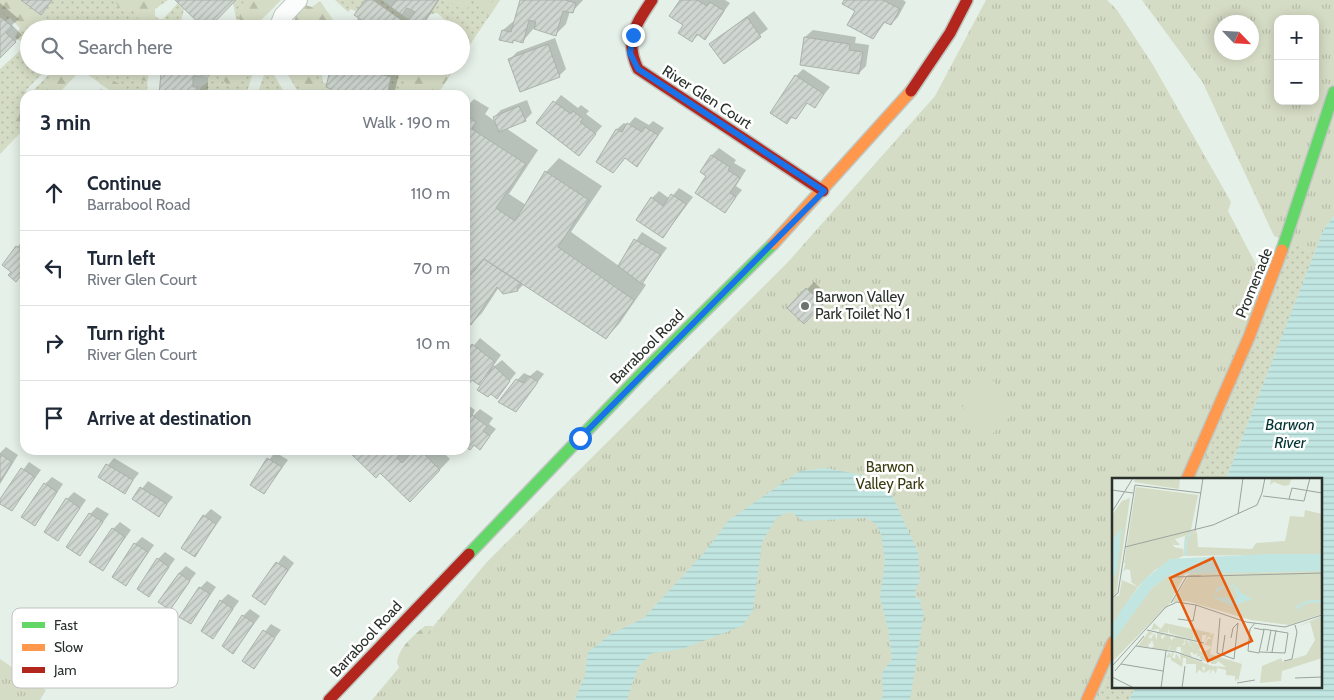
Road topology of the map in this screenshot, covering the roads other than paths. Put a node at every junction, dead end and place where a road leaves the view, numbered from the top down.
1 (298, 0) edge
2 (652, 0) edge
3 (967, 0) edge
4 (281, 20) edge
5 (1334, 92) edge
6 (824, 191) junction
7 (1187, 478) edge
8 (1112, 644) edge
9 (329, 700) edge
10 (1086, 700) edge

1 - 4 street
2 - 6 street, River Glen Court
3 - 6 street, Barrabool Road
5 - 7 street, Promenade
6 - 9 street, Barrabool Road
8 - 10 street

